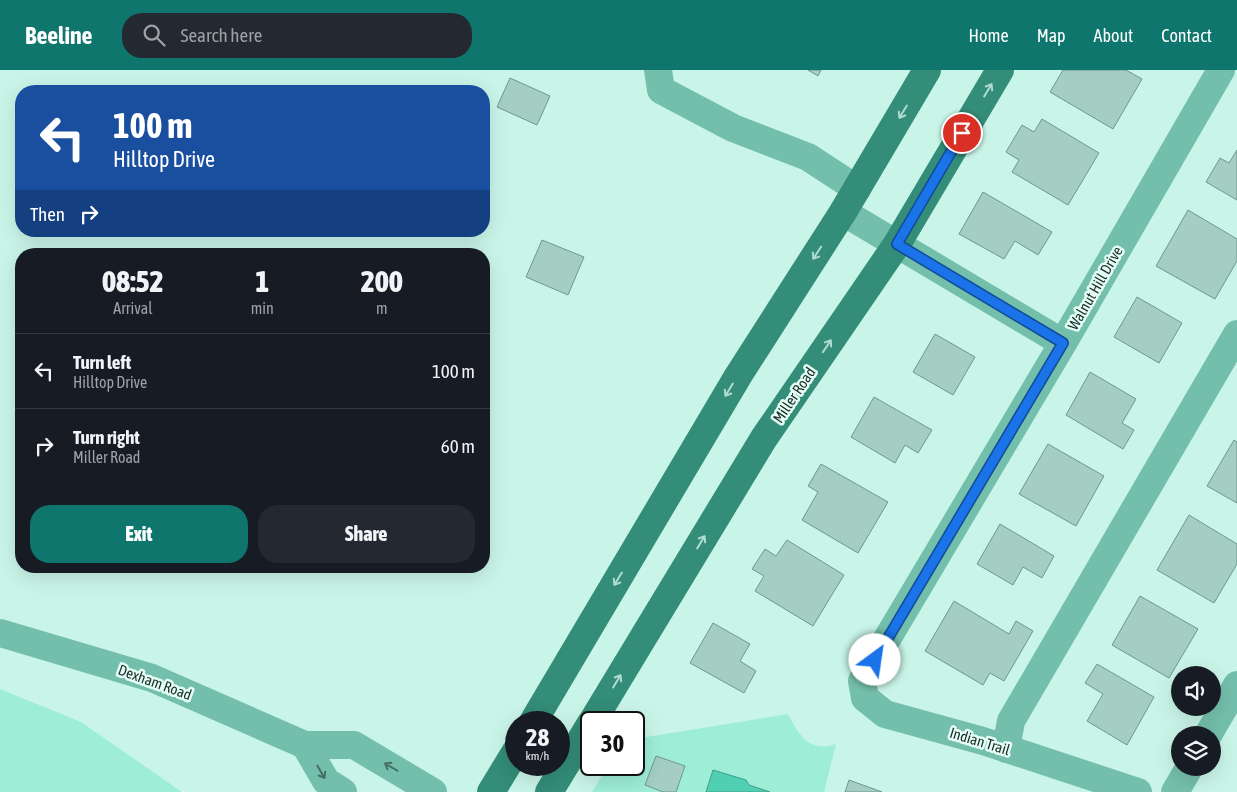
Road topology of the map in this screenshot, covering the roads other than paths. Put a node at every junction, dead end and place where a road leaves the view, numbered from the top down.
1 (658, 70) edge
2 (927, 70) edge
3 (1000, 70) edge
4 (1221, 70) edge
5 (857, 189) junction
6 (843, 212) junction
7 (897, 244) junction
8 (1237, 334) edge
9 (1063, 343) junction
10 (0, 633) edge
11 (875, 660) joint
12 (1237, 685) edge
13 (540, 711) edge
14 (598, 711) edge
15 (1213, 726) edge
16 (580, 742) edge
17 (305, 745) junction
18 (1006, 749) junction
19 (505, 769) edge
20 (1184, 776) edge
21 (343, 792) edge
22 (433, 792) edge
23 (491, 792) edge
24 (550, 792) edge
25 (1138, 792) edge
26 (1175, 792) edge

1 - 5 street
2 -> 5 main road
7 -> 3 main road, Miller Road
4 - 9 street, Walnut Hill Drive
5 - 6 main road
6 - 7 street
6 -> 13 main road
7 - 9 street
14 -> 7 main road, Miller Road
8 - 18 street
9 - 11 street, Walnut Hill Drive
10 - 17 street, Dexham Road
11 - 18 street, Indian Trail
12 - 15 street
16 - 24 main road, Miller Road
17 -> 21 street
22 -> 17 street, Dexham Road
18 - 25 street, Indian Trail
19 - 23 main road
20 - 26 street

